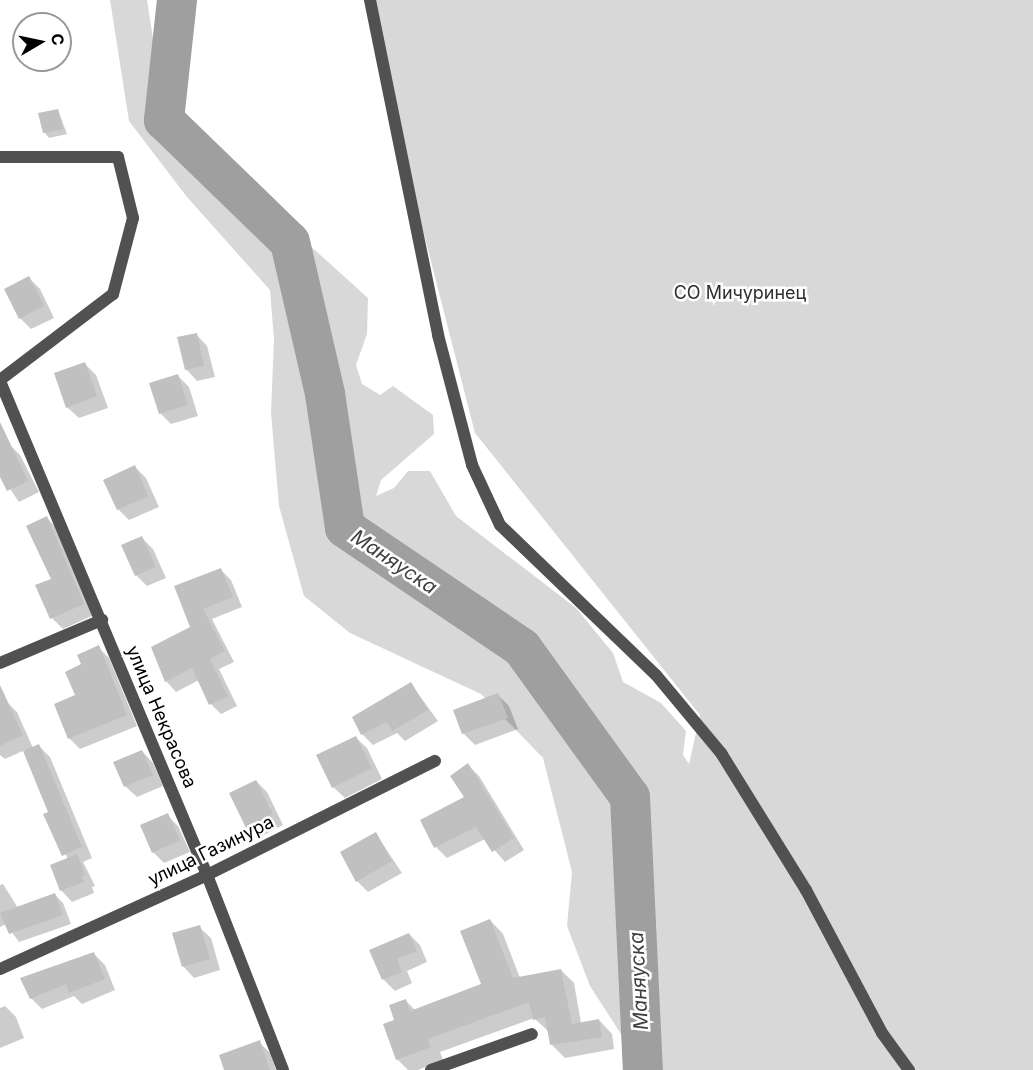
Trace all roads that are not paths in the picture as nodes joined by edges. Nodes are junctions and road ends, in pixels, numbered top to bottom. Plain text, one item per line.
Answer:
1 (370, 0) edge
2 (0, 157) edge
3 (0, 380) edge
4 (102, 620) junction
5 (0, 663) edge
6 (435, 761) dead end
7 (207, 875) junction
8 (0, 969) edge
9 (532, 1034) dead end
10 (283, 1070) edge
11 (431, 1070) edge
12 (909, 1070) edge

1 - 12 street
2 - 3 street
3 - 4 street, улица Некрасова
4 - 5 street
4 - 7 street, улица Некрасова
6 - 7 street, улица Газинура
7 - 8 street, улица Газинура
7 - 10 street, улица Некрасова
9 - 11 street

